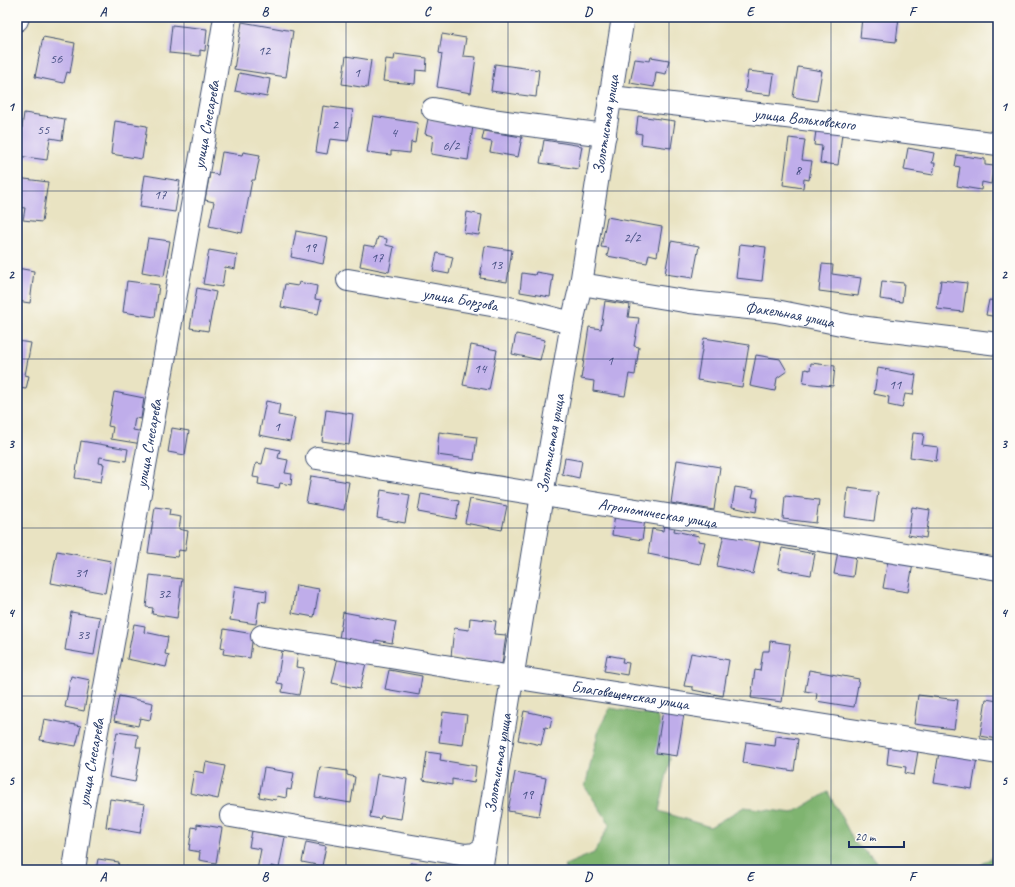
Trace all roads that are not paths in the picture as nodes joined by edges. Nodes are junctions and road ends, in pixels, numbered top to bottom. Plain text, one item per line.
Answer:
1 (18, 17) edge
2 (225, 17) edge
3 (623, 17) edge
4 (17, 20) edge
5 (611, 97) junction
6 (433, 109) dead end
7 (605, 135) junction
8 (998, 144) edge
9 (348, 280) dead end
10 (581, 284) junction
11 (572, 323) junction
12 (998, 344) edge
13 (318, 458) dead end
14 (542, 495) junction
15 (998, 569) edge
16 (262, 636) dead end
17 (512, 677) junction
18 (998, 753) edge
19 (232, 816) dead end
20 (484, 848) junction
21 (74, 870) edge
22 (481, 870) edge

1 - 4 street
2 - 21 street, улица Снесарева
3 - 5 street, Золотистая улица
5 - 7 street, Золотистая улица
5 - 8 street, улица Вольховского
6 - 7 street
7 - 10 street, Золотистая улица
9 - 11 street, улица Борзова
10 - 11 street, Золотистая улица
10 - 12 street, Факельная улица
11 - 14 street, Золотистая улица
13 - 14 street, Агрономическая улица
14 - 15 street, Агрономическая улица
14 - 17 street, Золотистая улица
16 - 17 street, Благовещенская улица
17 - 18 street, Благовещенская улица
17 - 20 street, Золотистая улица
19 - 20 street
20 - 22 street, Золотистая улица

